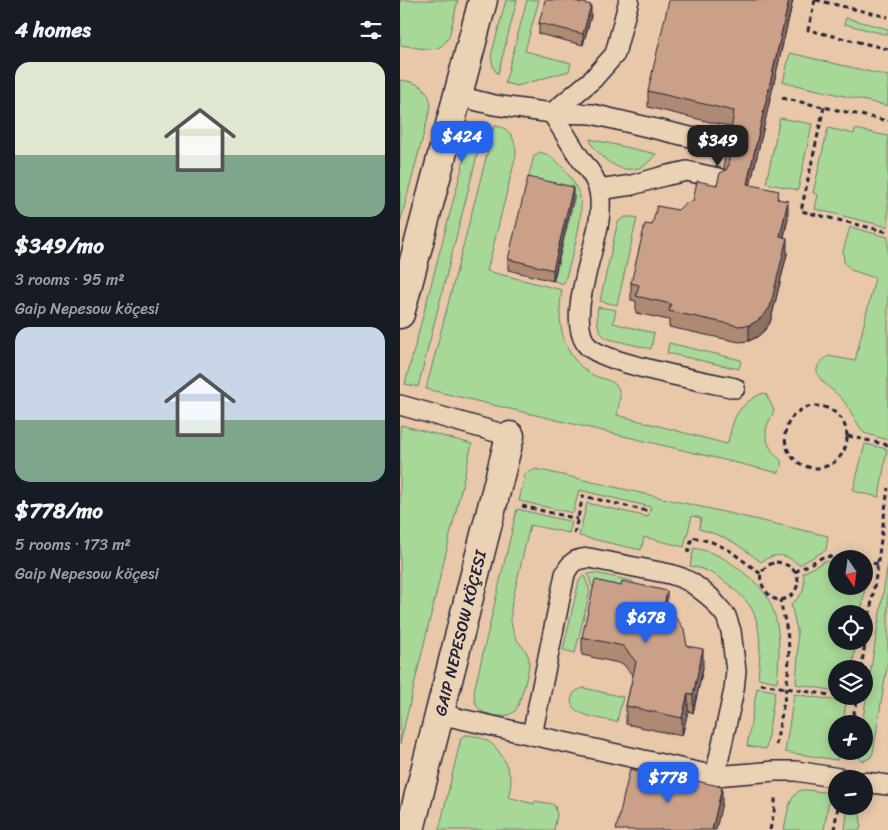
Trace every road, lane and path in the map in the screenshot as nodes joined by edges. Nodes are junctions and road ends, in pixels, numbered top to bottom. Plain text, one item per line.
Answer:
1 (482, 0) edge
2 (629, 0) edge
3 (815, 0) edge
4 (888, 17) edge
5 (888, 49) edge
6 (458, 96) junction
7 (782, 98) dead end
8 (824, 107) junction
9 (552, 113) junction
10 (888, 121) edge
11 (720, 144) dead end
12 (718, 178) edge
13 (599, 190) junction
14 (888, 232) edge
15 (400, 314) edge
16 (735, 388) dead end
17 (400, 406) edge
18 (510, 436) joint
19 (848, 436) junction
20 (888, 445) edge
21 (888, 488) edge
22 (518, 505) dead end
23 (647, 511) dead end
24 (578, 519) junction
25 (687, 556) dead end
26 (828, 556) edge
27 (572, 562) junction
28 (873, 563) edge
29 (878, 564) junction
30 (795, 572) junction
31 (761, 574) junction
32 (780, 600) junction
33 (862, 660) edge
34 (757, 683) dead end
35 (785, 688) junction
36 (828, 694) edge
37 (439, 714) junction
38 (532, 735) junction
39 (775, 751) dead end
40 (715, 776) junction
41 (828, 776) edge
42 (873, 783) edge
43 (888, 785) edge
44 (775, 807) dead end
45 (836, 815) edge
46 (410, 830) edge
47 (770, 830) edge
48 (834, 830) edge

1 - 6 street
2 - 9 lane
3 - 4 path
3 - 5 path
6 - 9 lane
6 - 15 street
7 - 8 path
8 - 10 path
8 - 14 path
9 - 11 lane
9 - 13 lane
12 - 13 lane
13 - 16 lane
17 - 18 lane
18 - 37 street, GAIP NEPESOW KÖÇESI
19 - 19 path
19 - 20 path
21 - 29 path
22 - 24 path
23 - 24 path
24 - 27 path
25 - 31 path
26 - 30 path
27 - 38 lane
27 - 40 lane
28 - 29 path
29 - 33 path
30 - 31 path
30 - 32 path
31 - 32 path
32 - 35 path
34 - 35 path
35 - 36 path
35 - 39 path
37 - 38 lane
37 - 46 street, GAIP NEPESOW KÖÇESI
38 - 40 lane
40 - 41 lane
42 - 43 lane
44 - 47 path
45 - 48 path

